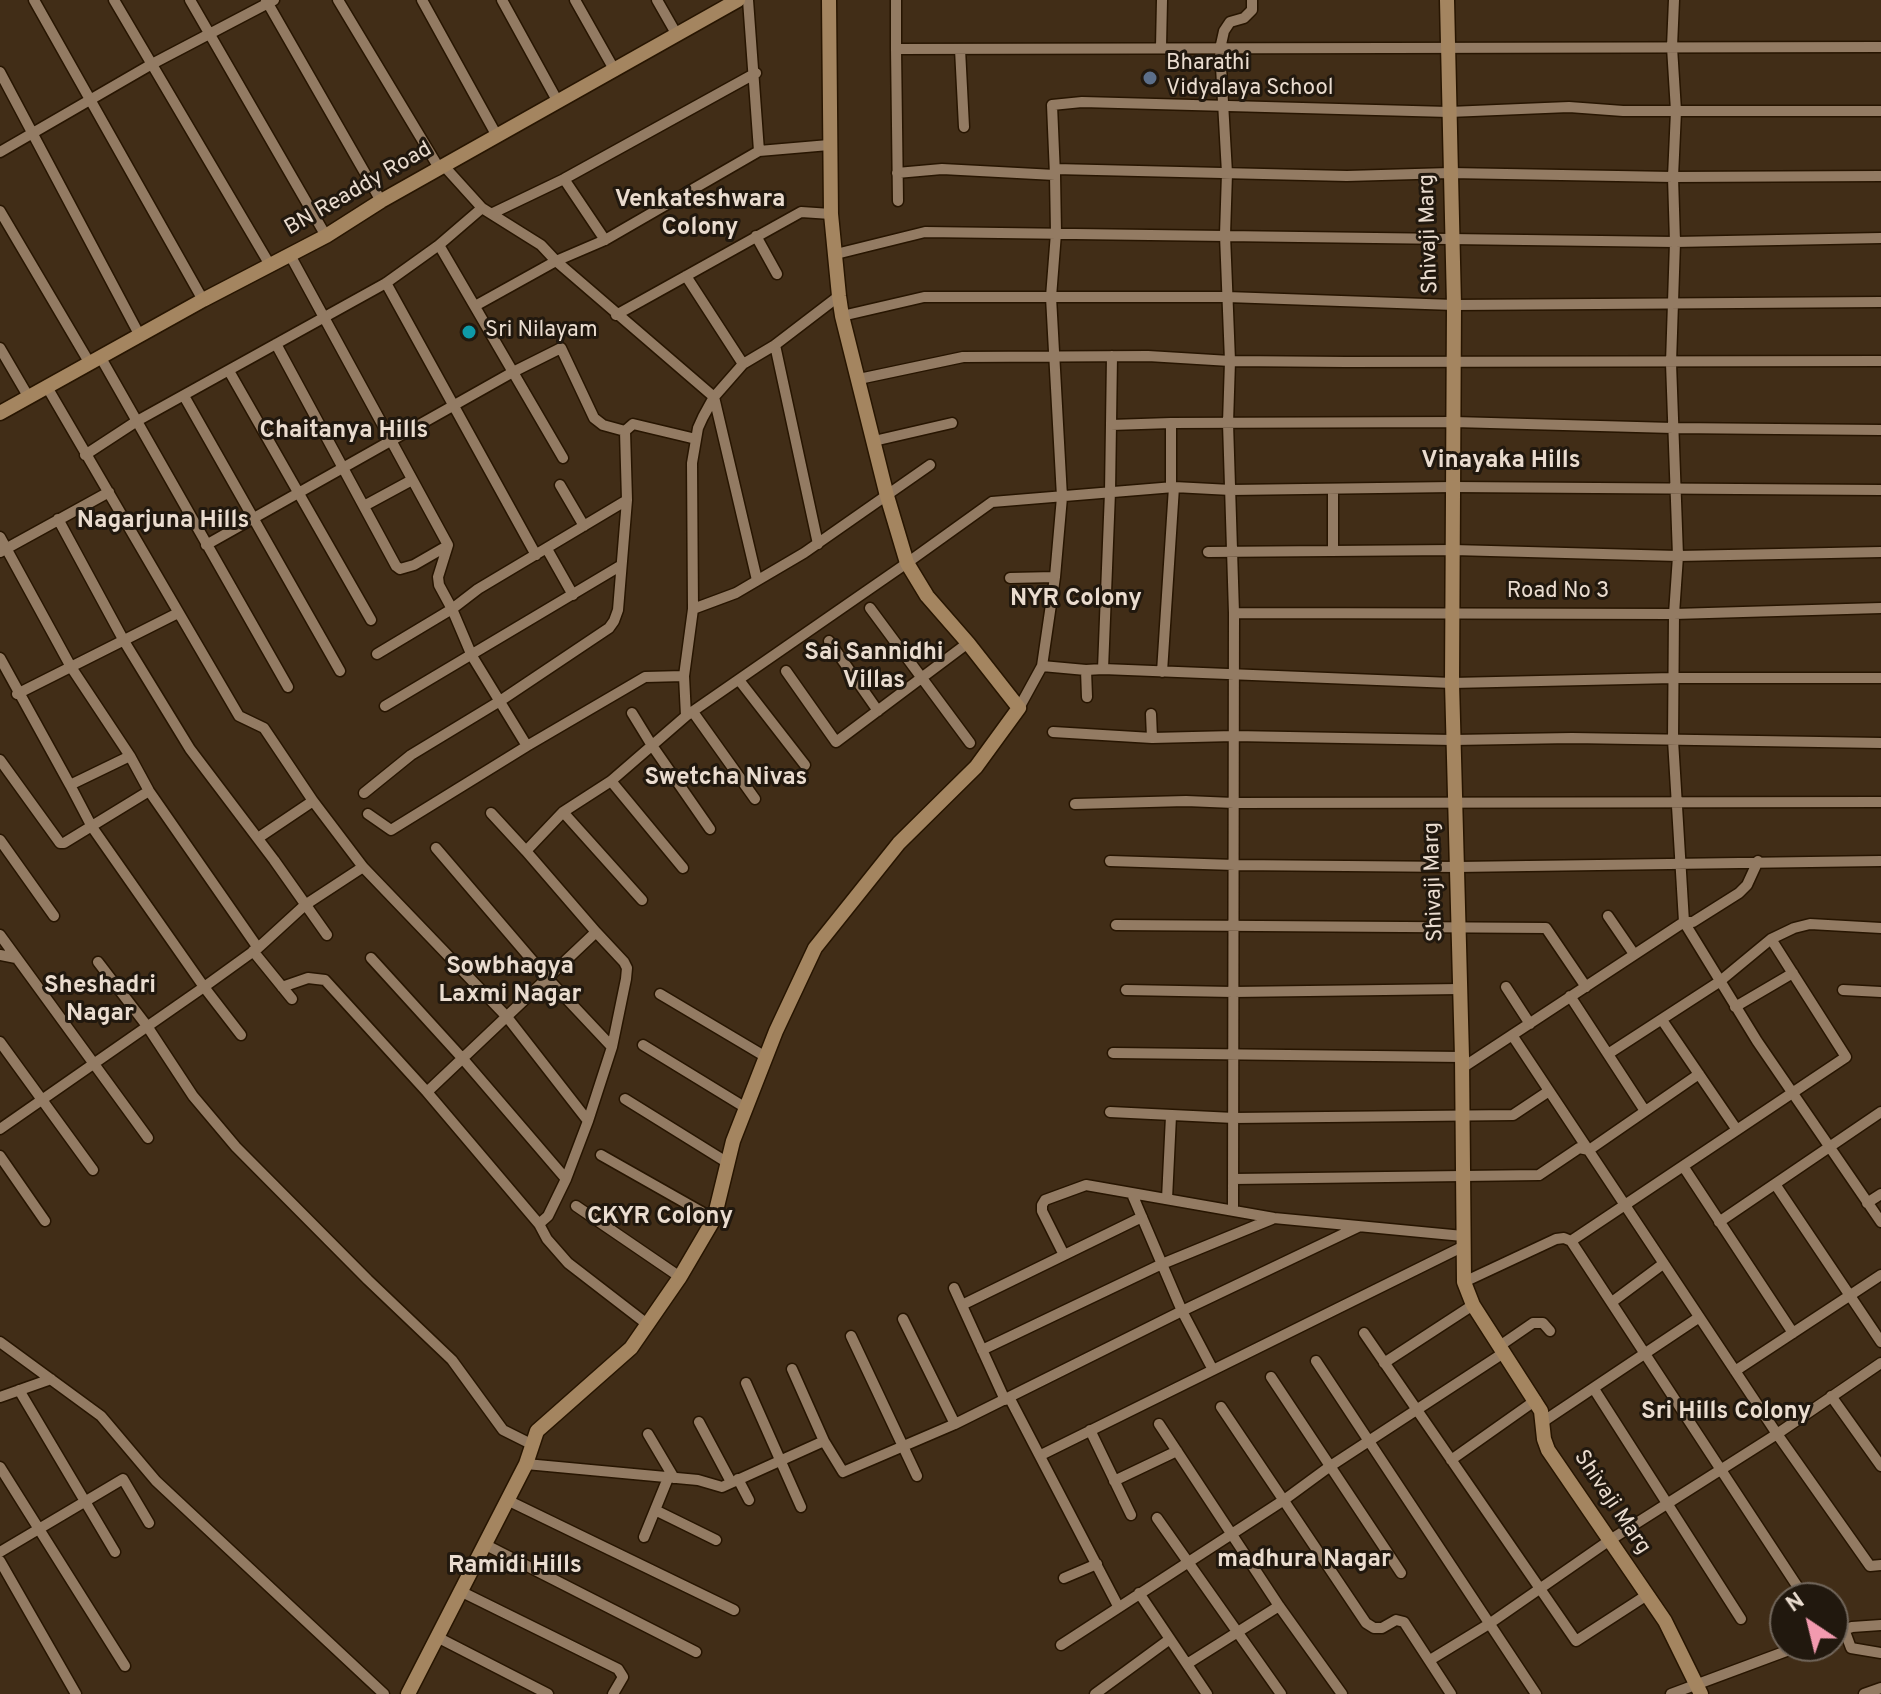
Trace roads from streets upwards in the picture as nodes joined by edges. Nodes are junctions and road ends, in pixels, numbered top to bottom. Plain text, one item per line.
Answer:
1 (34, 0) edge
2 (114, 0) edge
3 (190, 0) edge
4 (338, 0) edge
5 (422, 0) edge
6 (502, 0) edge
7 (575, 0) edge
8 (657, 0) edge
9 (829, 0) edge
10 (896, 0) edge
11 (1162, 0) edge
12 (1252, 0) edge
13 (1447, 0) edge
14 (1674, 0) edge
15 (270, 1) edge
16 (738, 1) edge
17 (210, 33) junction
18 (677, 35) junction
19 (1161, 47) junction
20 (1448, 47) junction
21 (1672, 47) junction
22 (1881, 47) edge
23 (896, 49) junction
24 (960, 49) junction
25 (1220, 49) junction
26 (152, 64) junction
27 (615, 71) junction
28 (0, 72) edge
29 (756, 73) junction
30 (90, 99) junction
31 (558, 102) junction
32 (1225, 106) junction
33 (1676, 111) junction
34 (1881, 111) edge
35 (1449, 112) junction
36 (964, 127) dead end
37 (34, 132) junction
38 (497, 136) junction
39 (829, 145) junction
40 (759, 151) junction
41 (0, 152) edge
42 (442, 167) junction
43 (1055, 172) junction
44 (897, 173) junction
45 (1227, 173) junction
46 (1450, 173) junction
47 (1881, 176) edge
48 (1673, 177) junction
49 (564, 179) junction
50 (381, 201) junction
51 (898, 201) dead end
52 (482, 208) junction
53 (0, 211) edge
54 (493, 213) junction
55 (831, 214) junction
56 (1056, 233) junction
57 (1225, 235) junction
58 (326, 236) junction
59 (756, 236) junction
60 (1452, 237) junction
61 (1881, 238) edge
62 (605, 240) junction
63 (1675, 242) junction
64 (439, 245) junction
65 (836, 254) junction
66 (290, 255) junction
67 (556, 261) junction
68 (270, 265) junction
69 (777, 274) dead end
70 (686, 276) junction
71 (386, 283) junction
72 (839, 296) junction
73 (1051, 297) junction
74 (1227, 297) junction
75 (203, 300) junction
76 (1672, 301) junction
77 (1881, 302) edge
78 (1454, 305) junction
79 (475, 306) junction
80 (616, 315) junction
81 (324, 316) junction
82 (842, 316) junction
83 (140, 336) junction
84 (276, 344) junction
85 (775, 345) junction
86 (0, 348) edge
87 (1112, 356) junction
88 (1056, 358) junction
89 (95, 360) junction
90 (1452, 360) junction
91 (1230, 361) junction
92 (1881, 361) edge
93 (1671, 363) junction
94 (743, 364) junction
95 (229, 371) junction
96 (513, 372) junction
97 (859, 379) junction
98 (47, 387) junction
99 (28, 396) junction
100 (184, 396) junction
101 (714, 397) junction
102 (453, 406) junction
103 (0, 413) edge
104 (137, 421) junction
105 (1454, 422) junction
106 (952, 423) dead end
107 (1171, 423) junction
108 (1228, 423) junction
109 (1111, 425) junction
110 (1673, 428) junction
111 (1881, 430) edge
112 (625, 431) junction
113 (696, 439) junction
114 (390, 440) junction
115 (874, 441) junction
116 (85, 455) junction
117 (563, 458) dead end
118 (930, 465) dead end
119 (344, 466) junction
120 (412, 480) junction
121 (560, 485) dead end
122 (1172, 487) junction
123 (1453, 487) junction
124 (1333, 489) junction
125 (1674, 489) junction
126 (1231, 490) junction
127 (1881, 490) edge
128 (109, 492) junction
129 (298, 492) junction
130 (1110, 492) junction
131 (887, 496) junction
132 (1062, 497) junction
133 (627, 500) junction
134 (364, 506) junction
135 (252, 518) junction
136 (58, 519) junction
137 (584, 526) junction
138 (0, 537) edge
139 (818, 544) junction
140 (206, 545) junction
141 (448, 545) junction
142 (547, 549) junction
143 (3, 550) edge
144 (1453, 550) junction
145 (1233, 551) junction
146 (1333, 551) junction
147 (1208, 552) dead end
148 (1881, 552) edge
149 (536, 555) junction
150 (1678, 556) junction
151 (907, 563) junction
152 (620, 566) junction
153 (1055, 577) junction
154 (1010, 578) dead end
155 (757, 580) junction
156 (573, 595) junction
157 (870, 608) dead end
158 (1881, 608) edge
159 (452, 609) junction
160 (693, 609) junction
161 (1452, 612) junction
162 (178, 613) junction
163 (1234, 613) junction
164 (1674, 614) junction
165 (371, 620) dead end
166 (124, 641) junction
167 (829, 641) dead end
168 (968, 643) junction
169 (377, 654) dead end
170 (472, 656) junction
171 (0, 658) edge
172 (1042, 666) junction
173 (71, 667) junction
174 (1103, 669) junction
175 (1086, 670) junction
176 (340, 671) dead end
177 (786, 671) dead end
178 (1162, 672) junction
179 (1235, 675) junction
180 (684, 676) junction
181 (922, 678) junction
182 (1673, 678) junction
183 (1881, 678) edge
184 (739, 680) junction
185 (1452, 683) junction
186 (288, 687) dead end
187 (17, 694) junction
188 (1087, 697) dead end
189 (500, 701) junction
190 (385, 706) dead end
191 (1019, 708) junction
192 (878, 711) junction
193 (632, 713) dead end
194 (690, 714) junction
195 (1151, 714) dead end
196 (1053, 732) dead end
197 (1234, 736) junction
198 (1152, 738) junction
199 (1453, 740) junction
200 (1673, 740) junction
201 (970, 743) dead end
202 (1881, 743) edge
203 (651, 744) junction
204 (527, 746) junction
205 (130, 756) junction
206 (0, 760) edge
207 (805, 765) dead end
208 (611, 781) junction
209 (70, 785) junction
210 (149, 791) junction
211 (364, 793) dead end
212 (755, 799) dead end
213 (313, 801) junction
214 (1677, 802) junction
215 (1881, 802) edge
216 (1234, 803) junction
217 (1454, 803) junction
218 (1075, 804) dead end
219 (563, 812) junction
220 (491, 813) dead end
221 (368, 814) dead end
222 (92, 827) junction
223 (710, 829) dead end
224 (258, 838) junction
225 (0, 840) edge
226 (436, 848) dead end
227 (526, 851) junction
228 (1110, 861) dead end
229 (1758, 861) junction
230 (1881, 861) edge
231 (1679, 862) junction
232 (1235, 865) junction
233 (363, 867) junction
234 (1457, 867) junction
235 (683, 868) dead end
236 (642, 900) dead end
237 (305, 905) junction
238 (54, 916) dead end
239 (1608, 916) dead end
240 (1684, 922) junction
241 (1116, 925) dead end
242 (1459, 927) junction
243 (1234, 928) junction
244 (1881, 928) edge
245 (596, 932) junction
246 (0, 935) edge
247 (327, 935) dead end
248 (1771, 939) junction
249 (256, 949) junction
250 (1634, 954) junction
251 (0, 955) edge
252 (16, 958) junction
253 (371, 958) dead end
254 (98, 962) dead end
255 (1793, 973) junction
256 (549, 980) junction
257 (1719, 982) junction
258 (204, 987) junction
259 (282, 987) junction
260 (1506, 987) dead end
261 (1586, 987) junction
262 (1460, 989) junction
263 (1126, 990) dead end
264 (1843, 990) dead end
265 (1233, 992) junction
266 (1881, 992) edge
267 (660, 994) dead end
268 (1570, 996) junction
269 (292, 999) dead end
270 (1735, 1007) junction
271 (507, 1017) junction
272 (1662, 1020) junction
273 (1530, 1024) junction
274 (147, 1026) junction
275 (241, 1035) dead end
276 (1512, 1035) junction
277 (0, 1042) edge
278 (643, 1045) dead end
279 (612, 1047) junction
280 (1113, 1053) dead end
281 (1234, 1053) junction
282 (1608, 1054) junction
283 (766, 1057) junction
284 (463, 1059) junction
285 (1462, 1062) junction
286 (93, 1063) junction
287 (1699, 1074) junction
288 (1549, 1091) junction
289 (427, 1092) junction
290 (1793, 1092) junction
291 (41, 1099) junction
292 (625, 1099) dead end
293 (746, 1108) junction
294 (1645, 1111) junction
295 (1110, 1112) dead end
296 (1881, 1112) edge
297 (1171, 1116) junction
298 (1461, 1116) junction
299 (1234, 1118) junction
300 (588, 1121) junction
301 (0, 1129) edge
302 (1737, 1130) junction
303 (148, 1138) dead end
304 (1829, 1146) junction
305 (1589, 1150) junction
306 (601, 1155) dead end
307 (0, 1156) edge
308 (728, 1163) junction
309 (1683, 1166) junction
310 (93, 1170) dead end
311 (1462, 1176) junction
312 (566, 1179) junction
313 (1234, 1179) junction
314 (1775, 1184) junction
315 (1132, 1194) junction
316 (1881, 1194) edge
317 (1167, 1199) junction
318 (1867, 1203) junction
319 (576, 1206) dead end
320 (1624, 1206) junction
321 (1233, 1211) junction
322 (1142, 1217) junction
323 (1274, 1218) junction
324 (714, 1219) junction
325 (45, 1221) dead end
326 (1719, 1222) junction
327 (1881, 1222) edge
328 (539, 1224) junction
329 (1358, 1227) junction
330 (1464, 1241) junction
331 (1571, 1241) junction
332 (1064, 1255) junction
333 (1162, 1264) junction
334 (1663, 1264) junction
335 (1881, 1275) edge
336 (680, 1277) junction
337 (1464, 1282) junction
338 (954, 1288) dead end
339 (1850, 1295) junction
340 (1612, 1302) junction
341 (962, 1305) junction
342 (1473, 1305) junction
343 (1182, 1311) junction
344 (1698, 1318) junction
345 (903, 1319) dead end
346 (647, 1324) junction
347 (1550, 1331) dead end
348 (1364, 1333) dead end
349 (1793, 1333) junction
350 (851, 1336) dead end
351 (0, 1342) edge
352 (1881, 1342) edge
353 (1503, 1348) junction
354 (982, 1350) junction
355 (1647, 1353) junction
356 (1316, 1361) dead end
357 (1384, 1363) junction
358 (1881, 1363) edge
359 (792, 1369) dead end
360 (1213, 1370) junction
361 (1735, 1371) junction
362 (1271, 1377) dead end
363 (51, 1379) junction
364 (746, 1383) dead end
365 (1594, 1389) junction
366 (19, 1390) junction
367 (1831, 1396) junction
368 (0, 1397) edge
369 (1007, 1398) junction
370 (1536, 1400) junction
371 (1221, 1407) dead end
372 (1416, 1410) junction
373 (1544, 1421) junction
374 (699, 1422) dead end
375 (955, 1424) junction
376 (1159, 1424) dead end
377 (1090, 1430) junction
378 (648, 1434) dead end
379 (1777, 1434) junction
380 (824, 1441) junction
381 (1369, 1442) junction
382 (531, 1444) junction
383 (904, 1446) junction
384 (1177, 1451) junction
385 (1041, 1455) junction
386 (780, 1458) junction
387 (1451, 1460) junction
388 (526, 1464) junction
389 (1881, 1466) edge
390 (0, 1467) edge
391 (1329, 1467) junction
392 (1720, 1469) junction
393 (917, 1476) dead end
394 (671, 1478) junction
395 (734, 1480) junction
396 (1114, 1481) junction
397 (507, 1500) junction
398 (749, 1500) dead end
399 (1284, 1500) junction
400 (85, 1501) junction
401 (1667, 1504) junction
402 (801, 1507) dead end
403 (655, 1510) junction
404 (1131, 1515) dead end
405 (1157, 1518) dead end
406 (149, 1523) dead end
407 (39, 1529) junction
408 (1231, 1533) junction
409 (644, 1537) dead end
410 (716, 1540) dead end
411 (1610, 1540) junction
412 (484, 1544) junction
413 (0, 1552) edge
414 (115, 1552) dead end
415 (0, 1561) edge
416 (1187, 1562) junction
417 (1097, 1564) junction
418 (1881, 1565) edge
419 (1401, 1573) dead end
420 (1064, 1578) dead end
421 (1794, 1582) edge
422 (1540, 1589) junction
423 (460, 1591) junction
424 (1139, 1593) junction
425 (1647, 1595) junction
426 (1118, 1606) junction
427 (1279, 1606) junction
428 (734, 1610) dead end
429 (1741, 1619) dead end
430 (1489, 1624) junction
431 (1881, 1625) edge
432 (1849, 1630) edge
433 (1236, 1633) junction
434 (437, 1637) junction
435 (1170, 1639) junction
436 (1061, 1645) dead end
437 (1849, 1646) edge
438 (696, 1652) dead end
439 (1881, 1653) edge
440 (1430, 1660) junction
441 (1769, 1660) edge
442 (1187, 1664) junction
443 (125, 1666) dead end
444 (1881, 1688) edge
445 (1699, 1690) edge
446 (1202, 1692) edge
447 (76, 1694) edge
448 (384, 1694) edge
449 (408, 1694) edge
450 (548, 1694) edge
451 (613, 1694) edge
452 (1095, 1694) edge
453 (1281, 1694) edge
454 (1342, 1694) edge
455 (1451, 1694) edge
456 (1536, 1694) edge
457 (1671, 1694) edge
458 (1864, 1694) edge

1 - 30 street
2 - 26 street
3 - 17 street
4 - 42 street
5 - 38 street
6 - 31 street
7 - 27 street
8 - 18 street
9 - 39 street
10 - 23 street
11 - 19 street
12 - 25 street
13 - 20 street, Shivaji Marg
14 - 21 street
15 - 17 street
15 - 50 street
16 - 18 street, BN Readdy Road
16 - 29 street
17 - 26 street
17 - 58 street
18 - 27 street, BN Readdy Road
19 - 24 street
19 - 25 street
20 - 21 street
20 - 25 street
20 - 35 street, Shivaji Marg
21 - 22 street
21 - 33 street
23 - 24 street
23 - 44 street
24 - 36 street
25 - 32 street
26 - 30 street
26 - 68 street
27 - 31 street, BN Readdy Road
28 - 37 street
29 - 40 street
29 - 49 street
30 - 37 street
30 - 75 street
31 - 38 street, BN Readdy Road
32 - 35 street
32 - 43 street
32 - 45 street
33 - 34 street
33 - 35 street
33 - 48 street
35 - 46 street, Shivaji Marg
37 - 41 street
37 - 83 street
38 - 42 street, BN Readdy Road
39 - 40 street
39 - 55 street
40 - 62 street
42 - 50 street, BN Readdy Road
42 - 52 street
43 - 44 street
43 - 45 street
43 - 56 street
44 - 51 street
45 - 46 street
45 - 57 street
46 - 48 street
46 - 60 street, Shivaji Marg
47 - 48 street
48 - 63 street
49 - 54 street
49 - 62 street
50 - 58 street, BN Readdy Road
52 - 54 street
52 - 64 street
53 - 89 street
54 - 67 street
55 - 59 street
55 - 65 street
56 - 57 street
56 - 65 street
56 - 73 street
57 - 60 street
57 - 74 street
58 - 66 street, BN Readdy Road
59 - 69 street
59 - 70 street
60 - 63 street
60 - 78 street, Shivaji Marg
61 - 63 street
62 - 67 street
63 - 76 street
64 - 71 street
64 - 79 street
65 - 72 street
66 - 68 street, BN Readdy Road
66 - 81 street
67 - 79 street
67 - 80 street
68 - 75 street, BN Readdy Road
70 - 80 street
70 - 94 street
71 - 81 street
71 - 102 street
72 - 82 street
72 - 85 street
73 - 74 street
73 - 82 street
73 - 88 street
74 - 78 street
74 - 91 street
75 - 83 street, BN Readdy Road
76 - 77 street
76 - 78 street
76 - 93 street
78 - 90 street, Shivaji Marg
79 - 96 street
80 - 101 street
81 - 84 street
81 - 114 street
82 - 97 street
83 - 89 street, BN Readdy Road
84 - 95 street
84 - 119 street
85 - 94 street
85 - 139 street
86 - 99 street
87 - 88 street
87 - 91 street
87 - 109 street
88 - 97 street
88 - 132 street
89 - 98 street, BN Readdy Road
89 - 104 street
90 - 91 street
90 - 93 street
90 - 105 street, Shivaji Marg
91 - 108 street
92 - 93 street
93 - 110 street
94 - 101 street
95 - 100 street
95 - 129 street
96 - 102 street
96 - 112 street
96 - 117 street
97 - 115 street
98 - 99 street, BN Readdy Road
98 - 116 street
99 - 103 street, BN Readdy Road
100 - 104 street
100 - 135 street
101 - 113 street
101 - 155 street
102 - 114 street
102 - 149 street
104 - 116 street
104 - 140 street
105 - 108 street
105 - 110 street
105 - 123 street, Shivaji Marg
106 - 115 street
107 - 108 street
107 - 109 street
107 - 122 street
108 - 126 street
109 - 130 street
110 - 111 street
110 - 125 street
112 - 113 street
112 - 133 street
113 - 160 street
114 - 119 street
114 - 120 street
115 - 131 street
116 - 128 street
118 - 131 street
119 - 129 street
119 - 134 street
120 - 134 street
120 - 141 street
121 - 137 street
122 - 126 street
122 - 130 street
122 - 178 street
123 - 124 street
123 - 125 street
123 - 144 street, Shivaji Marg
124 - 126 street
124 - 146 street
125 - 127 street
125 - 150 street
126 - 145 street
128 - 136 street
128 - 162 street
129 - 135 street
129 - 165 street
130 - 132 street
130 - 174 street
131 - 139 street
131 - 151 street
132 - 151 street
132 - 153 street
133 - 137 street
133 - 152 street
134 - 141 street
135 - 140 street
135 - 176 street
136 - 143 street
136 - 166 street
137 - 142 street
138 - 143 street
139 - 155 street
140 - 186 street
141 - 159 street
142 - 149 street
142 - 156 street
143 - 173 street
144 - 146 street
144 - 150 street
144 - 161 street, Shivaji Marg
145 - 146 street
145 - 147 street
145 - 163 street
148 - 150 street
149 - 159 street
150 - 164 street
151 - 168 street
151 - 184 street
152 - 156 street
152 - 189 street
153 - 154 street
153 - 172 street
155 - 160 street
156 - 170 street
157 - 181 street
158 - 164 street, Road No 3
159 - 169 street
159 - 170 street
160 - 180 street
161 - 163 street, Road No 3
161 - 164 street, Road No 3
161 - 185 street, Shivaji Marg
162 - 166 street
162 - 213 street
163 - 179 street
164 - 182 street
166 - 173 street
166 - 224 street
167 - 192 street
168 - 181 street
168 - 191 street
170 - 189 street
170 - 190 street
171 - 187 street
172 - 175 street
172 - 191 street
173 - 187 street
173 - 205 street
174 - 175 street
174 - 178 street
175 - 188 street
177 - 192 street
178 - 179 street
179 - 185 street
179 - 197 street
180 - 194 street
180 - 204 street
181 - 192 street
181 - 201 street
182 - 183 street
182 - 185 street
182 - 200 street
184 - 194 street
184 - 207 street
185 - 199 street, Shivaji Marg
187 - 209 street
189 - 204 street
189 - 211 street
191 - 283 street
193 - 203 street
194 - 203 street
194 - 212 street
195 - 198 street
196 - 198 street
197 - 198 street
197 - 199 street
197 - 216 street
199 - 200 street
199 - 217 street, Shivaji Marg
200 - 202 street
200 - 214 street
203 - 208 street
203 - 223 street
204 - 221 street
205 - 209 street
205 - 210 street
206 - 222 street
208 - 219 street
208 - 235 street
209 - 222 street
210 - 222 street
210 - 249 street
213 - 224 street
213 - 233 street
214 - 215 street
214 - 217 street
214 - 231 street
216 - 217 street
216 - 218 street
216 - 232 street
217 - 234 street, Shivaji Marg
219 - 227 street
219 - 236 street
220 - 227 street
222 - 258 street
224 - 237 street
225 - 238 street
226 - 256 street
227 - 245 street
228 - 232 street
229 - 230 street
229 - 231 street
229 - 240 street
231 - 234 street
231 - 240 street
232 - 234 street
232 - 243 street
233 - 237 street
233 - 271 street
234 - 242 street, Shivaji Marg
237 - 247 street
237 - 249 street
239 - 250 street
240 - 250 street
240 - 257 street
241 - 243 street
242 - 243 street
242 - 261 street
242 - 262 street, Shivaji Marg
243 - 265 street
244 - 248 street
245 - 256 street
245 - 279 street
246 - 252 street
248 - 255 street
248 - 257 street
249 - 258 street
249 - 259 street
250 - 261 street
251 - 252 street
252 - 286 street
253 - 284 street
254 - 274 street
255 - 270 street
255 - 290 street
256 - 271 street
256 - 279 street
257 - 270 street
257 - 272 street
258 - 274 street
258 - 275 street
259 - 269 street
259 - 289 street
260 - 273 street
261 - 268 street
262 - 265 street
262 - 285 street, Shivaji Marg
263 - 265 street
264 - 266 street
265 - 281 street
267 - 283 street
268 - 273 street
268 - 282 street
270 - 290 street
271 - 284 street
271 - 300 street
272 - 282 street
272 - 287 street
273 - 276 street
274 - 286 street
274 - 382 street
276 - 285 street
276 - 288 street
277 - 291 street
278 - 293 street
279 - 300 street
280 - 281 street
281 - 285 street
281 - 299 street
282 - 294 street
283 - 293 street
284 - 289 street
284 - 312 street
285 - 298 street, Shivaji Marg
286 - 291 street
286 - 303 street
287 - 294 street
287 - 302 street
288 - 298 street
288 - 305 street
289 - 328 street
290 - 302 street
290 - 304 street
291 - 301 street
291 - 310 street
292 - 308 street
293 - 308 street
294 - 305 street
295 - 297 street
296 - 304 street
297 - 299 street
297 - 317 street
298 - 299 street
298 - 311 street, Shivaji Marg
299 - 313 street
300 - 312 street
302 - 309 street
304 - 314 street
304 - 318 street
305 - 311 street
305 - 320 street
306 - 324 street
307 - 325 street
308 - 324 street
309 - 320 street
309 - 326 street
311 - 313 street
311 - 330 street, Shivaji Marg
312 - 328 street
313 - 321 street
314 - 326 street
314 - 339 street
315 - 317 street
315 - 322 street
315 - 332 street
316 - 318 street
317 - 321 street
318 - 327 street
319 - 336 street
320 - 331 street
320 - 334 street
321 - 323 street
322 - 332 street
322 - 333 street
323 - 329 street
323 - 333 street
324 - 336 street
326 - 349 street
328 - 346 street
329 - 330 street
329 - 343 street
330 - 337 street, Shivaji Marg
330 - 360 street
331 - 337 street
331 - 340 street
332 - 341 street
333 - 343 street
333 - 354 street
334 - 340 street
334 - 344 street
335 - 339 street
336 - 346 street
337 - 342 street, Shivaji Marg
338 - 341 street
339 - 349 street
339 - 352 street
340 - 355 street
341 - 354 street
342 - 353 street, Shivaji Marg
342 - 357 street
343 - 360 street
343 - 369 street
344 - 355 street
344 - 361 street
345 - 375 street
346 - 382 street
347 - 353 street
348 - 357 street
349 - 361 street
350 - 383 street
351 - 363 street
353 - 370 street, Shivaji Marg
353 - 372 street
354 - 369 street
355 - 365 street
355 - 392 street
356 - 381 street
357 - 372 street
358 - 367 street
359 - 380 street
360 - 377 street
361 - 379 street
362 - 391 street
363 - 366 street
363 - 448 street
364 - 386 street
365 - 373 street
365 - 401 street
366 - 368 street
366 - 400 street
367 - 379 street
367 - 389 street
369 - 375 street
369 - 385 street
370 - 373 street, Shivaji Marg
370 - 387 street
371 - 399 street
372 - 381 street
372 - 387 street
373 - 411 street, Shivaji Marg
374 - 395 street
375 - 383 street
376 - 384 street
377 - 385 street
377 - 396 street
378 - 394 street
379 - 392 street
379 - 418 street
380 - 383 street
380 - 386 street
381 - 391 street
381 - 430 street
382 - 388 street
383 - 393 street
384 - 396 street
384 - 408 street
385 - 417 street
386 - 395 street
386 - 402 street
387 - 422 street
388 - 394 street
388 - 397 street
390 - 407 street
391 - 399 street
391 - 419 street
392 - 401 street
392 - 421 street
394 - 395 street
394 - 403 street
395 - 398 street
396 - 404 street
397 - 412 street
397 - 428 street
399 - 408 street
399 - 440 street
400 - 406 street
400 - 407 street
400 - 414 street
401 - 411 street
401 - 429 street
403 - 409 street
403 - 410 street
405 - 416 street
407 - 413 street
407 - 443 street
408 - 416 street
408 - 427 street
411 - 422 street
411 - 425 street, Shivaji Marg
412 - 423 street
412 - 438 street
415 - 447 street
416 - 424 street
416 - 433 street
417 - 420 street
417 - 426 street
422 - 425 street
422 - 430 street
423 - 434 street
423 - 451 street
424 - 426 street
424 - 435 street
425 - 445 street, Shivaji Marg
426 - 436 street
427 - 433 street
427 - 454 street
430 - 440 street
430 - 456 street
431 - 432 street
433 - 442 street
433 - 453 street
434 - 449 street
434 - 450 street
435 - 442 street
435 - 452 street
437 - 439 street
440 - 455 street
441 - 445 street
442 - 446 street
444 - 458 street
445 - 457 street

